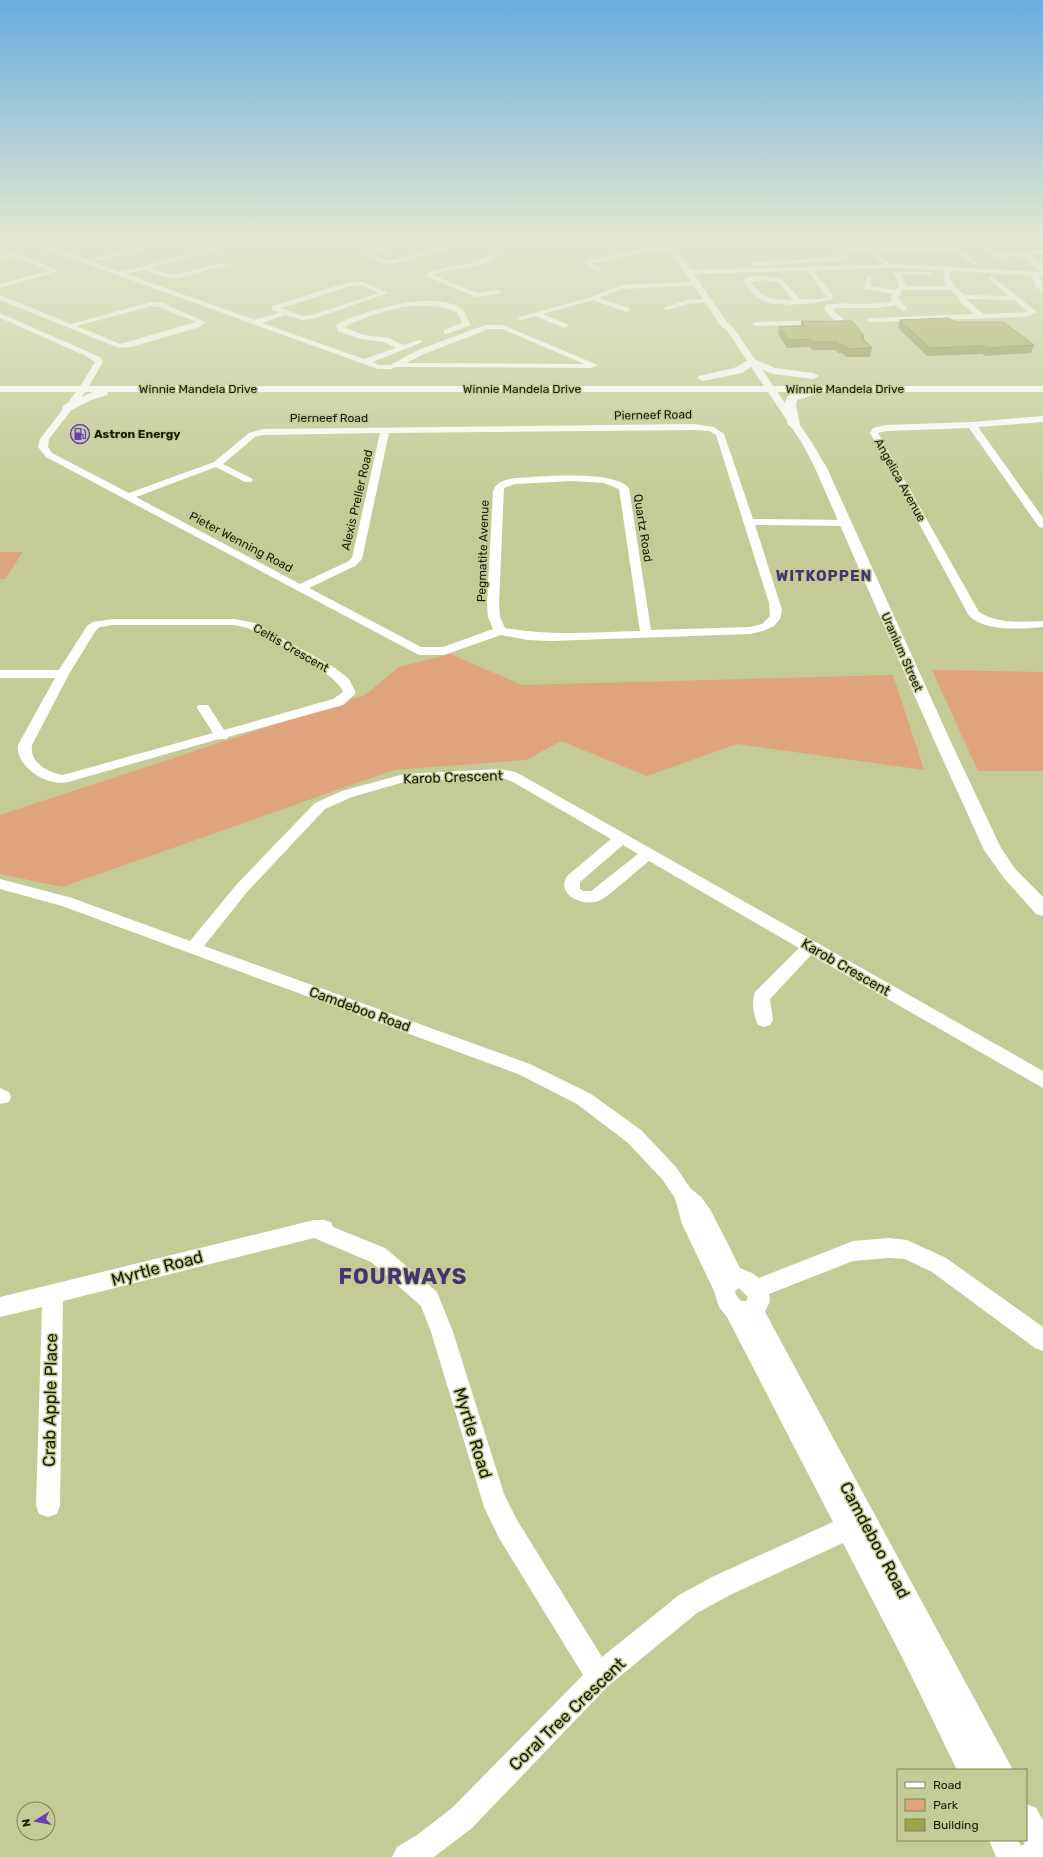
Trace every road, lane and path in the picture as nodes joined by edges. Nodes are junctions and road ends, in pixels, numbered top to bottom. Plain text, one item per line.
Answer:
1 (26, 327) edge
2 (72, 327) edge
3 (190, 327) edge
4 (264, 327) edge
5 (340, 327) edge
6 (460, 327) edge
7 (492, 327) edge
8 (502, 327) edge
9 (726, 327) edge
10 (732, 327) edge
11 (731, 330) junction
12 (440, 335) dead end
13 (426, 340) dead end
14 (404, 348) junction
15 (364, 362) junction
16 (752, 362) junction
17 (396, 365) junction
18 (0, 378) edge
19 (91, 378) junction
20 (703, 378) junction
21 (762, 378) junction
22 (0, 389) edge
23 (83, 389) junction
24 (132, 389) junction
25 (770, 389) junction
26 (1043, 389) edge
27 (709, 390) junction
28 (855, 390) junction
29 (68, 408) junction
30 (1043, 419) edge
31 (792, 422) junction
32 (972, 425) junction
33 (385, 431) junction
34 (217, 464) junction
35 (248, 480) dead end
36 (515, 481) joint
37 (128, 497) junction
38 (750, 522) junction
39 (845, 523) junction
40 (1043, 525) edge
41 (300, 588) junction
42 (1043, 624) edge
43 (500, 631) junction
44 (646, 634) junction
45 (0, 674) edge
46 (63, 674) junction
47 (203, 708) dead end
48 (222, 736) junction
49 (622, 838) junction
50 (648, 853) junction
51 (0, 884) edge
52 (1043, 909) edge
53 (810, 946) junction
54 (194, 948) junction
55 (764, 1020) dead end
56 (1043, 1080) edge
57 (730, 1284) junction
58 (53, 1295) junction
59 (748, 1303) junction
60 (0, 1307) edge
61 (1043, 1340) edge
62 (48, 1505) dead end
63 (856, 1524) junction
64 (599, 1677) junction
65 (972, 1769) edge
66 (999, 1769) edge
67 (1027, 1820) edge
68 (1003, 1841) edge
69 (1043, 1849) edge
70 (407, 1857) edge
71 (1010, 1857) edge
72 (1031, 1857) edge

1 - 19 street, Pieter Wenning Road
2 - 3 street
4 - 15 street
5 - 14 street
6 - 12 street
7 - 17 street
8 - 17 street
9 - 11 street
10 - 11 street
11 - 16 street, Uranium Street
13 - 14 street
14 - 15 street
15 - 17 street
16 - 20 main road
16 - 21 street, Uranium Street
16 - 21 main road, Winnie Mandela Drive
18 - 19 main road, Winnie Mandela Drive
19 - 20 main road, Winnie Mandela Drive
19 - 23 street, Pieter Wenning Road
20 - 21 main road, Winnie Mandela Drive
21 - 25 street, Uranium Street
22 - 23 main road, Winnie Mandela Drive
23 - 24 main road, Winnie Mandela Drive
23 - 29 street, Pieter Wenning Road
24 - 27 main road, Winnie Mandela Drive
24 - 29 main road
25 - 27 main road, Winnie Mandela Drive
25 - 28 main road, Winnie Mandela Drive
25 - 31 street, Uranium Street
26 - 28 main road, Winnie Mandela Drive
27 - 31 main road
28 - 31 main road
29 - 37 street, Pieter Wenning Road
30 - 32 street, Angelica Avenue
31 - 39 street, Uranium Street
32 - 40 street
32 - 42 street, Angelica Avenue
33 - 34 street, Pierneef Road
33 - 38 street, Pierneef Road
33 - 41 street, Alexis Preller Road
34 - 35 street
34 - 37 street, Pierneef Road
36 - 43 street, Pegmatite Avenue
36 - 44 street, Quartz Road
37 - 41 street, Pieter Wenning Road
38 - 39 street
38 - 44 street, Pierneef Road
39 - 52 street, Uranium Street
41 - 43 street, Pieter Wenning Road
43 - 44 street, Pierneef Road
45 - 46 street
46 - 48 street, Celtis Crescent
46 - 48 street, Celtis Crescent
47 - 48 street
49 - 50 street, Karob Crescent
49 - 50 street
49 - 54 street, Karob Crescent
50 - 53 street, Karob Crescent
51 - 54 street, Camdeboo Road
53 - 55 street
53 - 56 street, Karob Crescent
54 - 57 street, Camdeboo Road
57 - 59 street, Camdeboo Road
57 - 59 street
58 - 60 street, Myrtle Road
58 - 62 street, Crab Apple Place
58 - 64 street, Myrtle Road
59 - 61 street
59 - 63 street, Camdeboo Road
63 - 64 street, Coral Tree Crescent
63 - 65 street, Camdeboo Road
63 - 66 street, Camdeboo Road
64 - 70 street, Coral Tree Crescent
67 - 69 street
68 - 71 street
69 - 72 street

